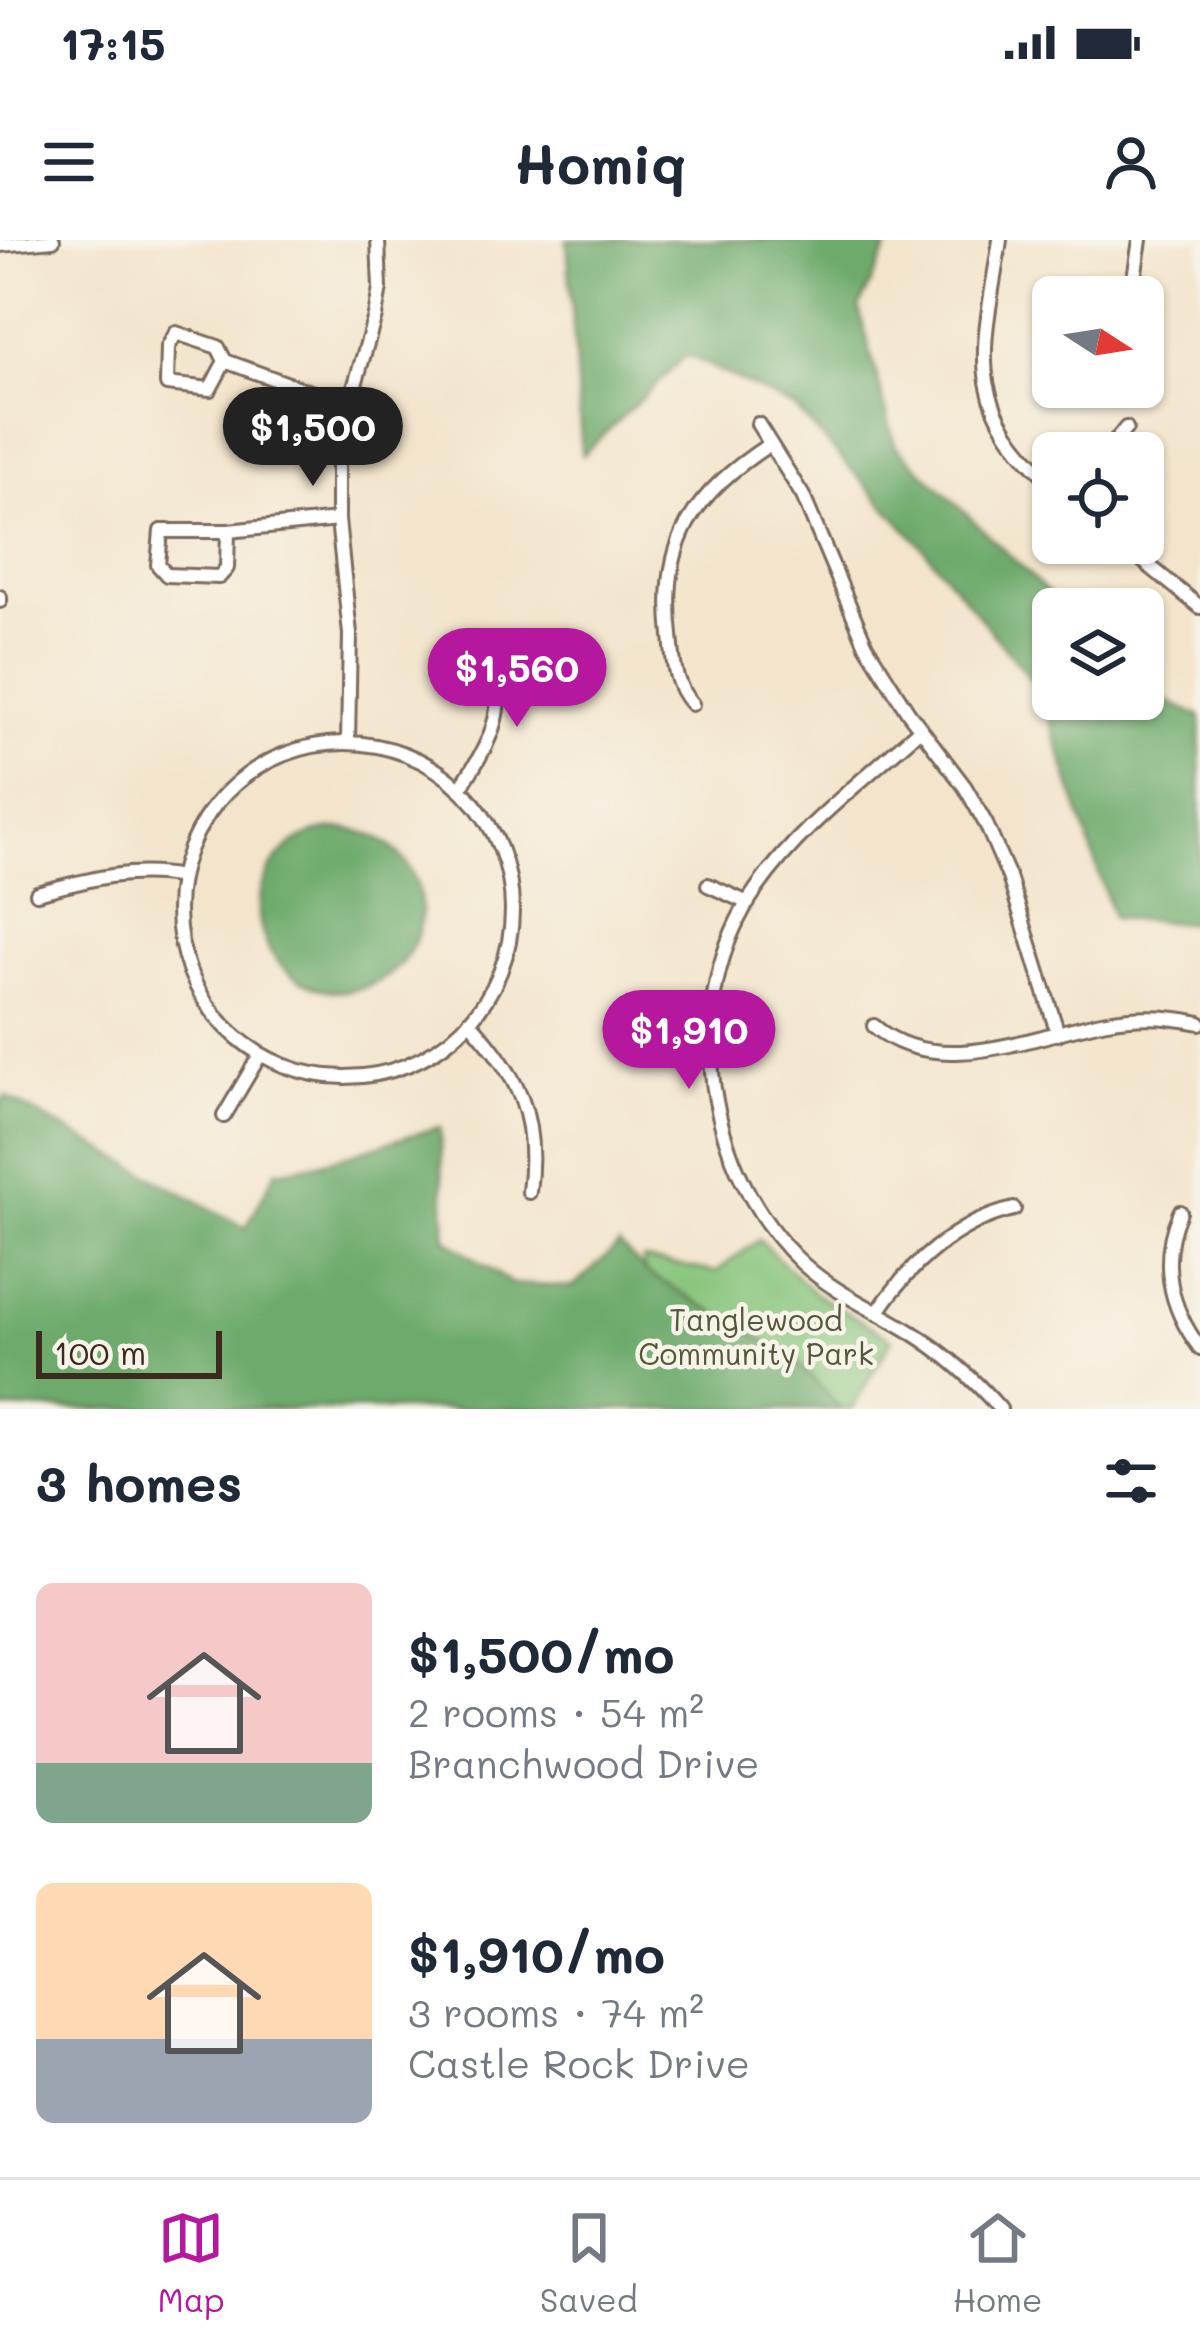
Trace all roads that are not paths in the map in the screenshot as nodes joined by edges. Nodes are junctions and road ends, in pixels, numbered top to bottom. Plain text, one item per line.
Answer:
1 (53, 240) edge
2 (378, 240) edge
3 (1000, 240) edge
4 (1140, 240) edge
5 (0, 245) edge
6 (1134, 276) edge
7 (225, 361) junction
8 (346, 405) junction
9 (758, 424) dead end
10 (1126, 428) dead end
11 (1123, 432) edge
12 (770, 444) junction
13 (1032, 461) edge
14 (338, 520) junction
15 (228, 531) junction
16 (1147, 564) edge
17 (1200, 607) edge
18 (491, 661) dead end
19 (692, 704) dead end
20 (920, 729) junction
21 (347, 742) junction
22 (460, 788) junction
23 (181, 877) junction
24 (708, 885) dead end
25 (37, 893) dead end
26 (748, 903) junction
27 (469, 1022) junction
28 (1200, 1023) edge
29 (874, 1026) dead end
30 (1058, 1034) junction
31 (260, 1054) junction
32 (224, 1116) dead end
33 (529, 1192) dead end
34 (1014, 1210) dead end
35 (1180, 1212) dead end
36 (877, 1313) junction
37 (1200, 1348) edge
38 (1000, 1409) edge

1 - 5 street
2 - 8 street
3 - 13 street
4 - 6 street
7 - 7 street
7 - 8 street
8 - 14 street
9 - 12 street
10 - 11 street
12 - 19 street
12 - 20 street
14 - 15 street
14 - 21 street
15 - 15 street
16 - 17 street
18 - 22 street
20 - 26 street
20 - 30 street
21 - 22 street
21 - 23 street
22 - 27 street
23 - 25 street
23 - 31 street
24 - 26 street
26 - 36 street
27 - 31 street
27 - 33 street
28 - 30 street
29 - 30 street
31 - 32 street
34 - 36 street
35 - 37 street
36 - 38 street

